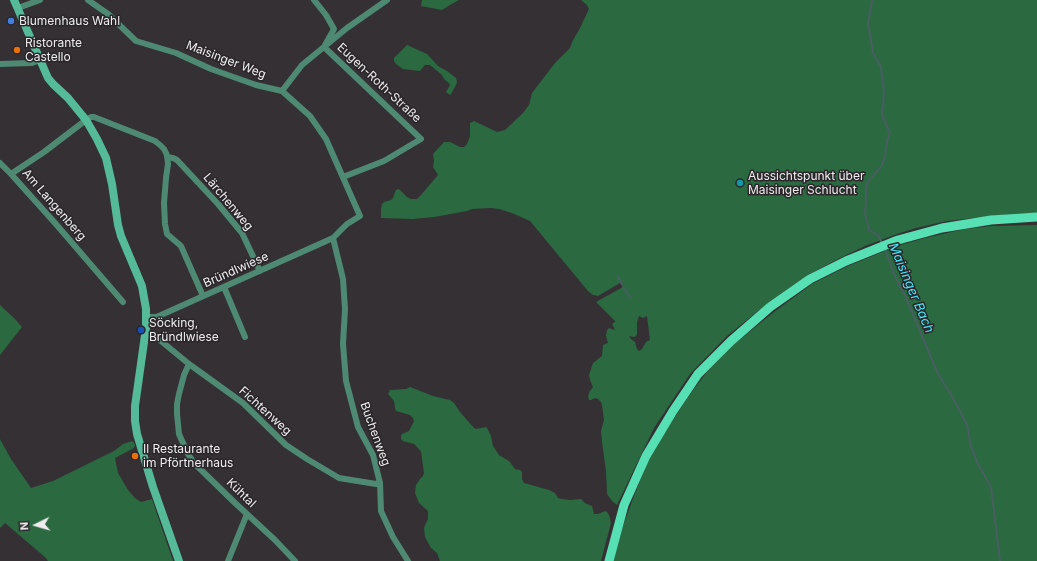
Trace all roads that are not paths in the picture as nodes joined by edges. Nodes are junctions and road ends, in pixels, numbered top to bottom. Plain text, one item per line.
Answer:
1 (14, 0) edge
2 (40, 0) edge
3 (88, 0) edge
4 (314, 0) edge
5 (387, 0) edge
6 (18, 8) junction
7 (324, 47) junction
8 (40, 60) junction
9 (0, 64) edge
10 (282, 91) junction
11 (86, 120) junction
12 (167, 157) junction
13 (0, 163) edge
14 (11, 174) junction
15 (343, 177) junction
16 (1037, 218) edge
17 (333, 238) junction
18 (260, 271) junction
19 (224, 287) junction
20 (203, 296) junction
21 (123, 302) dead end
22 (146, 318) junction
23 (145, 335) junction
24 (245, 337) dead end
25 (189, 364) junction
26 (380, 483) junction
27 (247, 514) junction
28 (179, 561) edge
29 (228, 561) edge
30 (295, 561) edge
31 (408, 561) edge
32 (609, 561) edge

1 - 6 street
2 - 6 street
3 - 10 street, Maisinger Weg
4 - 7 street, Eugen-Roth-Straße
5 - 7 street
6 - 8 street
7 - 10 street
7 - 15 street, Eugen-Roth-Straße
8 - 9 street
8 - 11 street
10 - 15 street, Maisinger Weg
11 - 12 street
11 - 14 street, Am Langenberg
11 - 22 street
12 - 18 street, Lärchenweg
12 - 20 street
13 - 14 street
14 - 21 street, Am Langenberg
15 - 17 street, Maisinger Weg
16 - 32 main road
17 - 18 street, Bründlwiese
17 - 26 street, Buchenweg
18 - 19 street, Bründlwiese
19 - 20 street, Bründlwiese
19 - 24 street
20 - 22 street, Bründlwiese
22 - 23 street
23 - 25 street, Fichtenweg
23 - 28 street
25 - 26 street, Fichtenweg
25 - 27 street, Kühtal
26 - 31 street, Buchenweg
27 - 29 street
27 - 30 street, Kühtal

